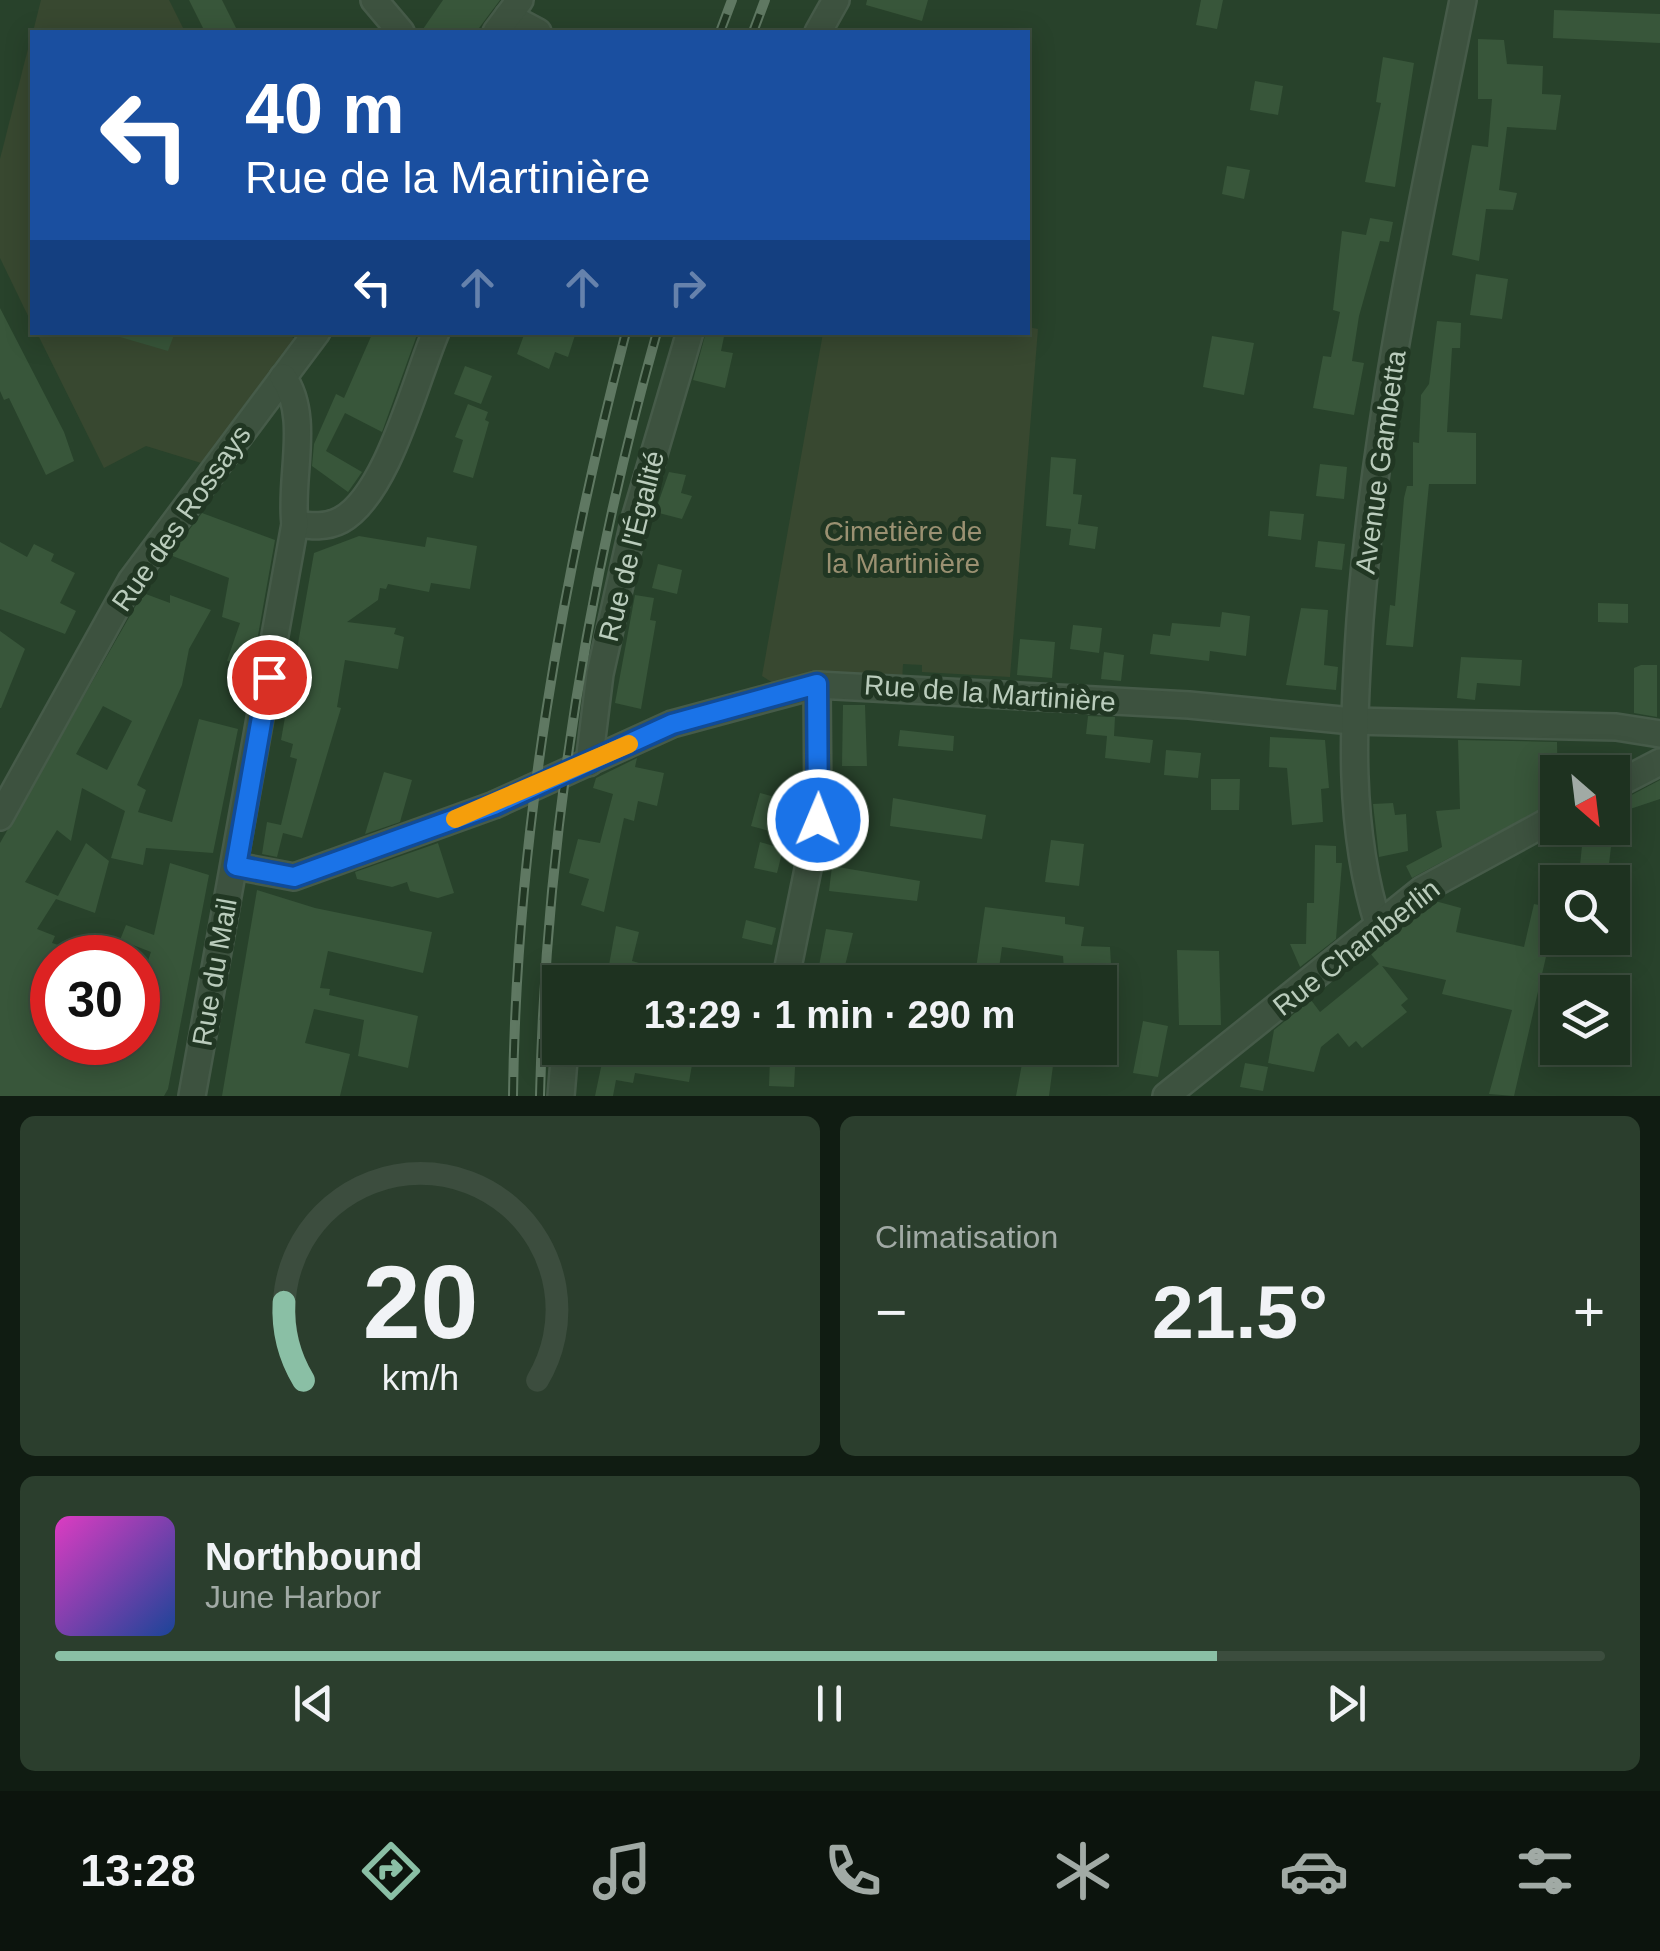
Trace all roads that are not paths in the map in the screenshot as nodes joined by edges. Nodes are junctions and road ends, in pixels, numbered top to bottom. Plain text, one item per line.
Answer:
1 (374, 0) edge
2 (836, 0) edge
3 (1463, 0) edge
4 (508, 16) edge
5 (398, 30) edge
6 (534, 30) edge
7 (819, 30) edge
8 (314, 335) edge
9 (435, 335) edge
10 (689, 335) edge
11 (284, 377) junction
12 (295, 524) junction
13 (817, 684) junction
14 (1352, 720) junction
15 (1660, 734) edge
16 (1660, 762) edge
17 (589, 763) junction
18 (1630, 777) edge
19 (0, 817) edge
20 (1540, 826) edge
21 (236, 866) junction
22 (1379, 928) junction
23 (788, 965) edge
24 (564, 1065) edge
25 (1195, 1087) edge
26 (192, 1096) edge
27 (561, 1096) edge
28 (1166, 1096) edge

1 - 5 street
2 - 7 street
3 - 14 street, Avenue Gambetta
4 - 6 street
8 - 11 street, Rue des Rossays
9 - 12 street
10 - 17 street, Rue de l'Égalité
11 - 12 street, Rue du Mail
11 - 19 street, Rue des Rossays
12 - 21 street, Rue du Mail
13 - 14 street, Rue de la Martinière
13 - 17 street, Rue de la Martinière
13 - 23 street
14 - 15 street, Rue de la Martinière
14 - 22 street, Avenue Gambetta
16 - 18 street
17 - 21 street, Rue de la Martinière
20 - 22 street, Rue Chamberlin
21 - 26 street, Rue du Mail
22 - 25 street, Rue Chamberlin
24 - 27 street
25 - 28 street, Rue Chamberlin

